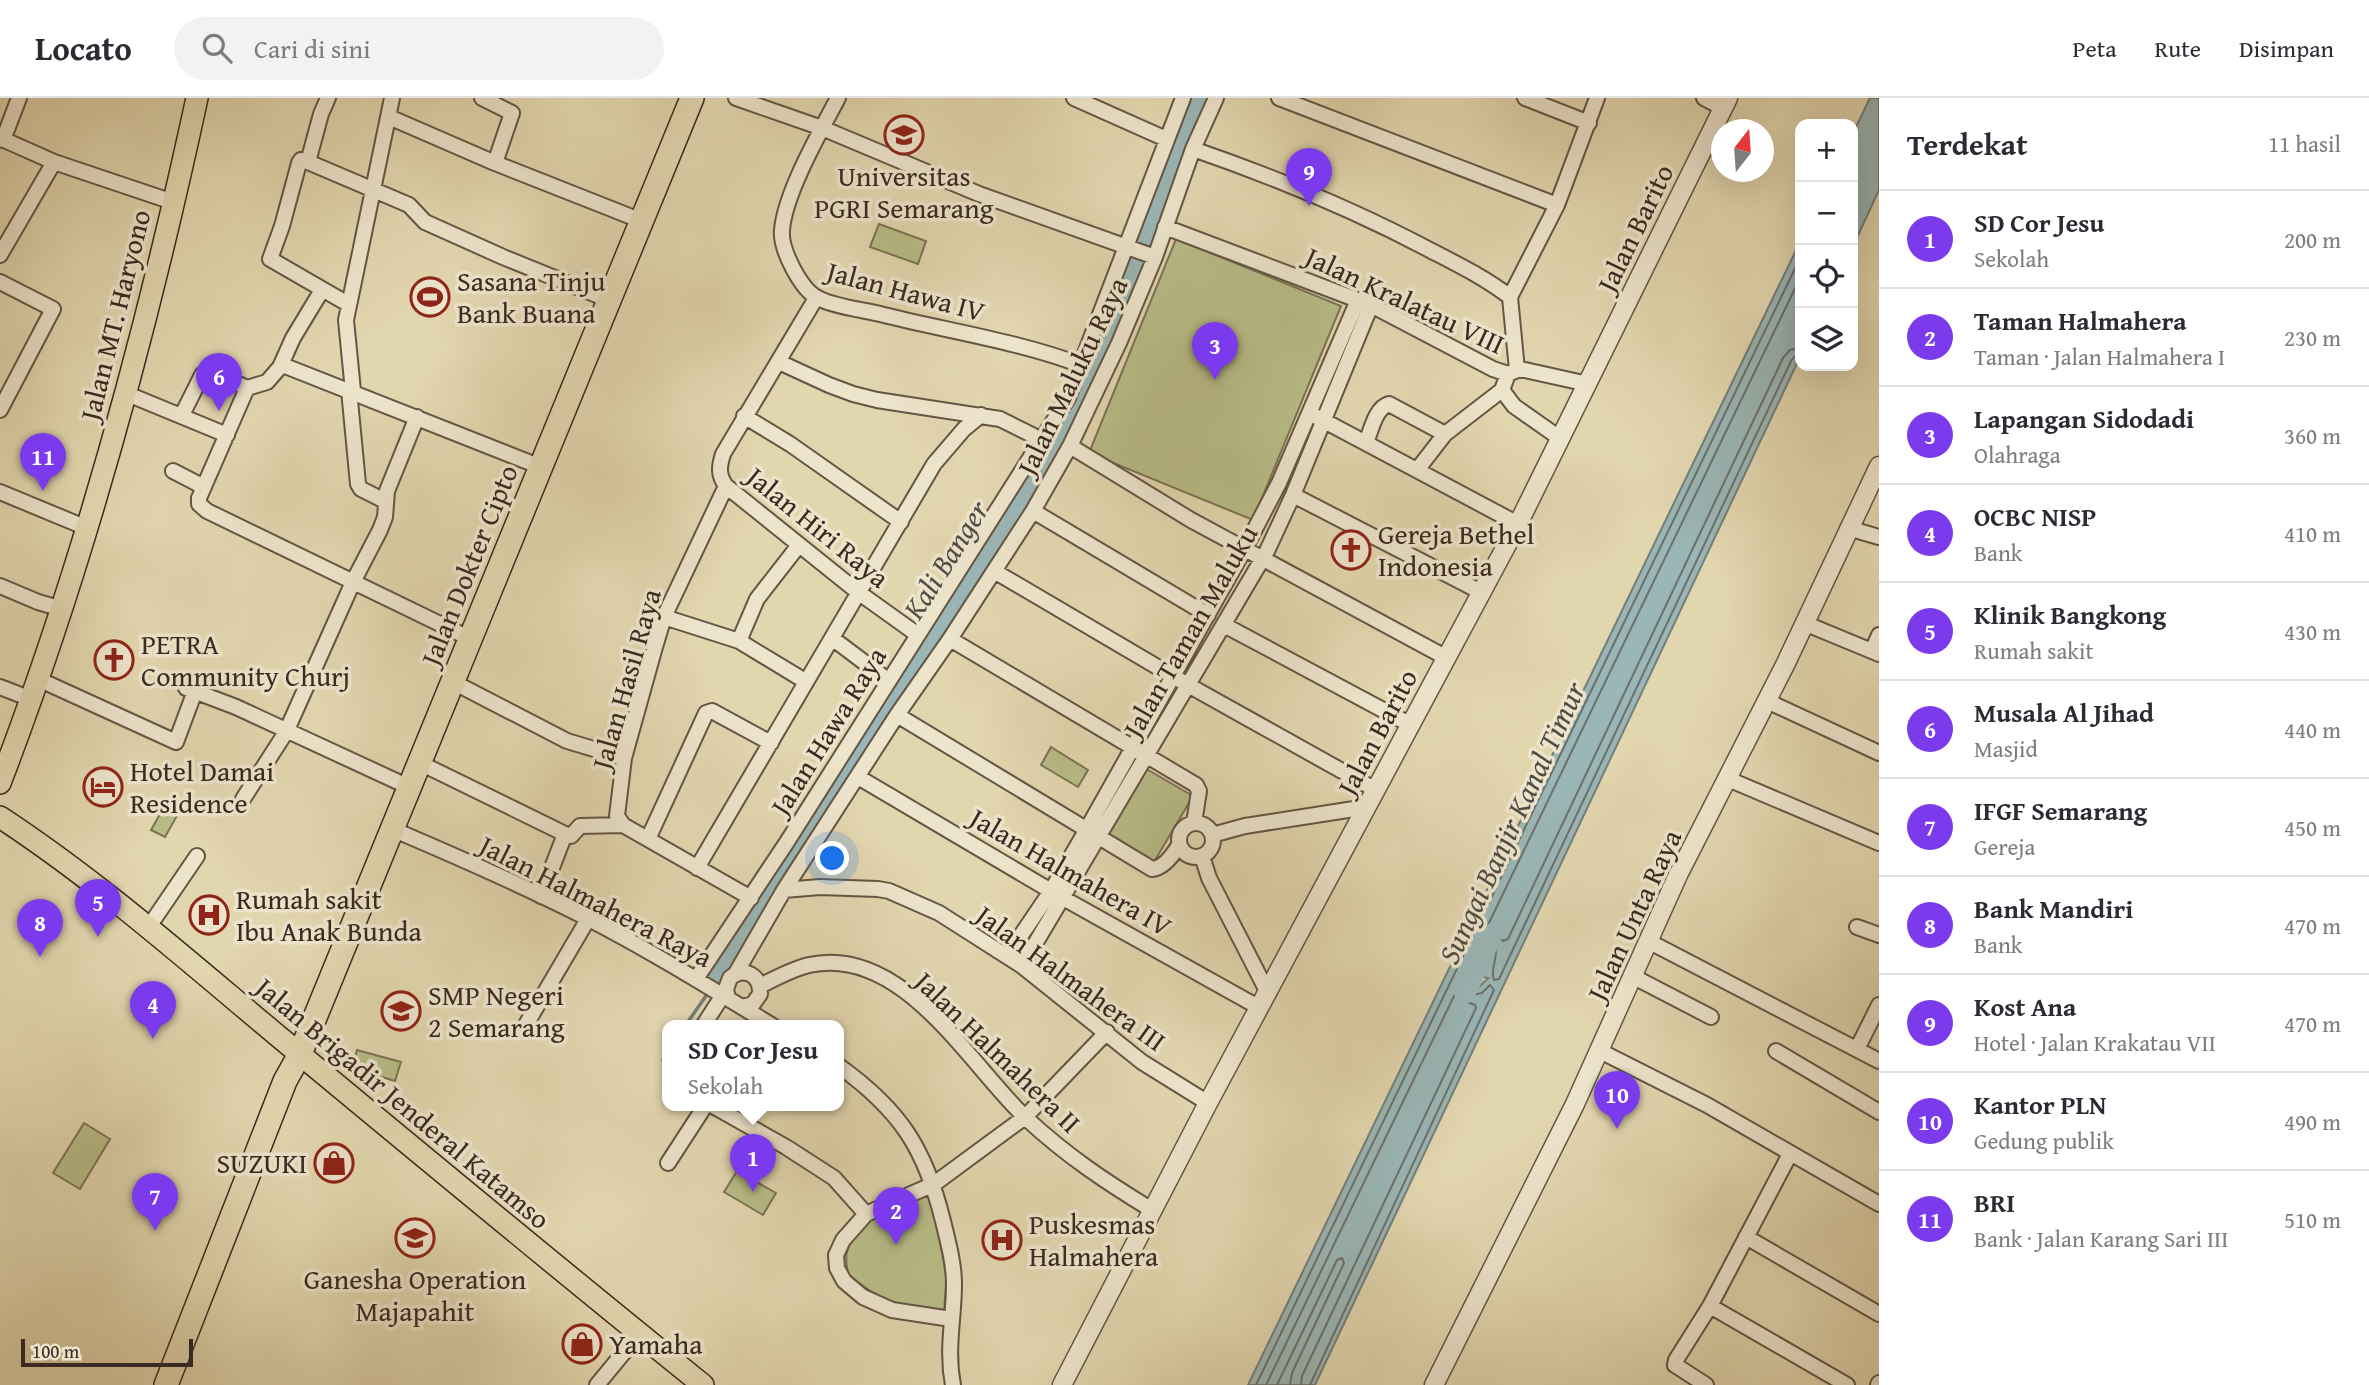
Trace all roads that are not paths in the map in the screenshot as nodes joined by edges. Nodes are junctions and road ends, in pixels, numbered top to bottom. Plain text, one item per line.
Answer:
1 (19, 98) edge
2 (197, 98) edge
3 (328, 98) edge
4 (393, 98) edge
5 (482, 98) edge
6 (692, 98) edge
7 (736, 98) edge
8 (838, 98) edge
9 (1074, 98) edge
10 (1183, 98) edge
11 (1216, 98) edge
12 (1279, 98) edge
13 (1525, 98) edge
14 (1597, 98) edge
15 (1703, 98) edge
16 (1725, 103) edge
17 (389, 117) junction
18 (1589, 123) junction
19 (822, 128) junction
20 (2, 139) edge
21 (1166, 139) junction
22 (1193, 149) junction
23 (54, 162) junction
24 (308, 162) junction
25 (495, 163) junction
26 (373, 189) junction
27 (173, 202) junction
28 (1557, 205) junction
29 (642, 221) junction
30 (1165, 227) junction
31 (6, 231) edge
32 (1129, 246) junction
33 (0, 255) edge
34 (1153, 256) junction
35 (0, 282) edge
36 (323, 290) junction
37 (1510, 297) junction
38 (816, 298) junction
39 (609, 300) junction
40 (1364, 303) junction
41 (348, 304) junction
42 (779, 362) junction
43 (1082, 365) junction
44 (280, 367) junction
45 (1513, 372) junction
46 (1588, 384) junction
47 (247, 388) junction
48 (1502, 390) junction
49 (351, 391) junction
50 (125, 393) junction
51 (0, 410) edge
52 (1309, 414) junction
53 (182, 415) junction
54 (981, 415) junction
55 (744, 416) junction
56 (417, 417) junction
57 (1323, 421) junction
58 (1445, 434) junction
59 (227, 435) junction
60 (1561, 439) junction
61 (1042, 440) junction
62 (1366, 443) junction
63 (1070, 446) junction
64 (1879, 466) edge
65 (541, 467) junction
66 (1417, 470) junction
67 (173, 471) dead end
68 (726, 486) junction
69 (204, 487) junction
70 (0, 492) edge
71 (1293, 495) junction
72 (385, 501) junction
73 (1033, 511) junction
74 (901, 522) junction
75 (1518, 524) junction
76 (87, 527) junction
77 (1848, 528) junction
78 (1879, 537) edge
79 (799, 545) junction
80 (1245, 548) junction
81 (1263, 558) junction
82 (994, 571) junction
83 (352, 582) junction
84 (0, 586) edge
85 (858, 592) junction
86 (1481, 593) junction
87 (62, 609) junction
88 (1208, 615) junction
89 (664, 617) junction
90 (1804, 623) junction
91 (1224, 625) junction
92 (918, 635) junction
93 (1879, 635) edge
94 (832, 638) junction
95 (471, 639) junction
96 (950, 639) junction
97 (739, 641) junction
98 (1876, 653) edge
99 (1447, 658) junction
100 (907, 659) junction
101 (925, 670) junction
102 (1174, 676) junction
103 (805, 681) junction
104 (889, 681) junction
105 (453, 682) junction
106 (1188, 685) junction
107 (0, 687) edge
108 (35, 689) junction
109 (1767, 701) junction
110 (897, 715) junction
111 (1411, 725) junction
112 (286, 732) junction
113 (771, 743) junction
114 (1142, 751) junction
115 (1879, 753) edge
116 (624, 758) junction
117 (419, 763) junction
118 (858, 776) junction
119 (1728, 779) junction
120 (0, 783) edge
121 (410, 787) junction
122 (1376, 790) junction
123 (243, 799) dead end
124 (1365, 810) junction
125 (0, 817) edge
126 (620, 818) junction
127 (1194, 823) junction
128 (392, 829) junction
129 (1093, 833) junction
130 (1212, 835) junction
131 (566, 836) junction
132 (648, 839) junction
133 (1879, 842) edge
134 (1179, 845) junction
135 (197, 856) dead end
136 (1202, 856) junction
137 (800, 867) junction
138 (697, 868) junction
139 (820, 887) junction
140 (784, 890) junction
141 (1057, 895) junction
142 (541, 896) junction
143 (751, 898) junction
144 (588, 919) junction
145 (1857, 927) dead end
146 (148, 928) junction
147 (1879, 935) edge
148 (1648, 942) junction
149 (1007, 956) junction
150 (1022, 966) junction
151 (736, 974) junction
152 (1634, 977) junction
153 (760, 986) junction
154 (714, 990) junction
155 (1264, 1001) junction
156 (1879, 1004) edge
157 (741, 1007) junction
158 (1711, 1017) dead end
159 (705, 1020) edge
160 (763, 1020) edge
161 (524, 1028) dead end
162 (1107, 1032) junction
163 (1857, 1049) junction
164 (1600, 1051) junction
165 (1776, 1051) dead end
166 (300, 1054) junction
167 (1879, 1061) edge
168 (844, 1070) edge
169 (1208, 1103) junction
170 (702, 1111) edge
171 (722, 1111) edge
172 (1879, 1112) edge
173 (1025, 1117) junction
174 (1790, 1154) junction
175 (668, 1163) dead end
176 (934, 1184) junction
177 (1879, 1204) edge
178 (1152, 1210) junction
179 (866, 1214) junction
180 (1746, 1237) junction
181 (1710, 1306) junction
182 (1879, 1314) edge
183 (951, 1319) junction
184 (639, 1334) junction
185 (166, 1385) edge
186 (597, 1385) edge
187 (703, 1385) edge
188 (953, 1385) edge
189 (1062, 1385) edge
190 (1434, 1385) edge
191 (1706, 1385) edge
192 (1847, 1385) edge

1 - 20 street
2 - 27 main road, Jalan MT. Haryono
3 - 24 street
4 - 17 street
5 - 25 street
6 - 29 highway, Jalan Dokter Cipto
7 - 19 street
8 - 19 street, Jalan Hawa IV
9 - 21 street
10 - 21 street, Jalan Hawa Raya
11 - 22 street, Jalan Maluku Raya
12 - 28 street
13 - 18 street
14 - 18 street
15 - 16 street
16 - 46 street, Jalan Barito
17 - 25 street
17 - 26 street
18 - 28 street
19 - 32 street
19 - 38 street, Jalan Hawa IV
20 - 23 street
21 - 32 street, Jalan Hawa Raya
22 - 30 street, Jalan Maluku Raya
22 - 37 street
23 - 27 street
23 - 31 street
24 - 26 street
24 - 36 street
25 - 29 street
26 - 39 street
26 - 41 street
27 - 50 main road, Jalan MT. Haryono
28 - 37 street
29 - 39 highway, Jalan Dokter Cipto
30 - 34 street, Jalan Maluku Raya
30 - 40 street, Jalan Kralatau VIII
31 - 33 street
32 - 34 street
32 - 43 street, Jalan Hawa Raya
34 - 63 street, Jalan Maluku Raya
35 - 51 street
36 - 41 street
36 - 44 street
37 - 45 street
38 - 42 street, Jalan Hiri Raya
38 - 43 street, Jalan Hawa IV
39 - 65 highway, Jalan Dokter Cipto
40 - 45 street, Jalan Kralatau VIII
40 - 52 street, Jalan Taman Maluku
40 - 57 street, Jalan Taman Maluku
41 - 49 street
42 - 54 street
42 - 55 street, Jalan Hiri Raya
43 - 61 street, Jalan Hawa Raya
44 - 47 street
44 - 49 street
45 - 46 street, Jalan Kralatau VIII
45 - 48 street
46 - 60 street, Jalan Barito
47 - 53 street
47 - 59 street
48 - 58 street
48 - 60 street
49 - 56 street
49 - 72 street
50 - 53 street
50 - 76 main road, Jalan MT. Haryono
52 - 57 street
52 - 80 street, Jalan Taman Maluku
53 - 59 street
54 - 61 street
54 - 74 street
55 - 68 street, Jalan Hiri Raya
55 - 74 street
56 - 65 street
56 - 72 street
57 - 62 street
57 - 71 street, Jalan Taman Maluku
58 - 62 street
58 - 66 street
59 - 69 street
60 - 75 street, Jalan Barito
61 - 92 street, Jalan Hawa Raya
62 - 66 street
63 - 73 street, Jalan Maluku Raya
63 - 80 street
64 - 77 street, Jalan Unta Raya
65 - 95 highway, Jalan Dokter Cipto
66 - 75 street
67 - 69 street
68 - 79 street, Jalan Hiri Raya
68 - 89 street, Jalan Hasil Raya
69 - 83 street
70 - 76 street
71 - 81 street, Jalan Taman Maluku
71 - 86 street
72 - 83 street
73 - 82 street, Jalan Maluku Raya
73 - 88 street
74 - 85 street
75 - 86 street, Jalan Barito
76 - 87 main road, Jalan MT. Haryono
77 - 78 street
77 - 90 street, Jalan Unta Raya
79 - 85 street, Jalan Hiri Raya
79 - 97 street
80 - 81 street
80 - 88 street, Jalan Taman Maluku
81 - 91 street, Jalan Taman Maluku
81 - 99 street
82 - 96 street, Jalan Maluku Raya
82 - 102 street
83 - 95 street
83 - 112 street
84 - 87 street
85 - 92 street, Jalan Hiri Raya
85 - 94 street
86 - 99 street, Jalan Barito
87 - 108 main road, Jalan MT. Haryono
88 - 102 street, Jalan Taman Maluku
89 - 97 street
89 - 116 street, Jalan Hasil Raya
90 - 98 street
90 - 109 street, Jalan Unta Raya
91 - 106 street, Jalan Taman Maluku
91 - 111 street
92 - 100 street, Jalan Hawa Raya
93 - 98 street
94 - 103 street
94 - 104 street
95 - 105 highway, Jalan Dokter Cipto
96 - 101 street, Jalan Maluku Raya
96 - 114 street
97 - 103 street
99 - 111 street, Jalan Barito
100 - 101 street
100 - 104 street, Jalan Hawa Raya
101 - 110 street, Jalan Maluku Raya
102 - 106 street
102 - 114 street, Jalan Taman Maluku
103 - 113 street
104 - 143 street, Jalan Hawa Raya
105 - 116 street
105 - 117 highway, Jalan Dokter Cipto
106 - 114 street, Jalan Taman Maluku
106 - 122 street
107 - 108 street
108 - 112 street
108 - 120 main road, Jalan MT. Haryono
109 - 115 street
109 - 119 street, Jalan Unta Raya
110 - 118 street, Jalan Maluku Raya
110 - 129 street
111 - 122 street, Jalan Barito
112 - 121 street
112 - 123 street
113 - 132 street
113 - 138 street
114 - 127 street
114 - 129 street, Jalan Taman Maluku
116 - 126 street, Jalan Hasil Raya
117 - 121 highway, Jalan Dokter Cipto
117 - 131 street
118 - 137 street, Jalan Maluku Raya
118 - 141 street, Jalan Halmahera IV
119 - 133 street
119 - 148 street, Jalan Unta Raya
121 - 128 highway, Jalan Dokter Cipto
122 - 124 street, Jalan Barito
124 - 130 street
124 - 155 street, Jalan Barito
125 - 146 main road, Jalan Brigadir Jenderal Katamso
126 - 131 street
126 - 132 street
127 - 130 street
127 - 134 street
128 - 142 street, Jalan Halmahera Raya
128 - 166 highway, Jalan Dokter Cipto
129 - 134 street
129 - 141 street, Jalan Taman Maluku
130 - 136 street
131 - 142 street
132 - 138 street
134 - 136 street
135 - 146 street
136 - 155 street
137 - 139 street
137 - 140 street, Jalan Maluku Raya
138 - 143 street
139 - 140 street, Jalan Halmahera III
139 - 149 street, Jalan Halmahera III
140 - 151 street, Jalan Maluku Raya
141 - 149 street, Jalan Taman Maluku
141 - 150 street, Jalan Taman Maluku
141 - 155 street, Jalan Halmahera IV
142 - 144 street, Jalan Halmahera Raya
143 - 154 street, Jalan Hawa Raya
144 - 154 street, Jalan Halmahera Raya
144 - 161 street
145 - 147 street
146 - 166 main road, Jalan Brigadir Jenderal Katamso
148 - 152 street, Jalan Unta Raya
148 - 163 street
149 - 150 street, Jalan Halmahera III
150 - 162 street, Jalan Halmahera III
151 - 153 street
151 - 154 street, Jalan Maluku Raya
152 - 158 street
152 - 164 street, Jalan Unta Raya
153 - 157 street
153 - 173 street, Jalan Halmahera II
154 - 157 street, Jalan Halmahera Raya
154 - 159 street
155 - 169 street, Jalan Barito
156 - 163 street
157 - 160 street, Jalan Halmahera Raya
162 - 169 street, Jalan Halmahera III
162 - 173 street
163 - 167 street
164 - 174 street
164 - 190 street, Jalan Unta Raya
165 - 172 street
166 - 184 main road, Jalan Brigadir Jenderal Katamso
166 - 185 highway, Jalan Dokter Cipto
168 - 176 street
169 - 178 street, Jalan Barito
170 - 175 street
171 - 179 street
173 - 176 street
173 - 178 street, Jalan Halmahera II
174 - 177 street
174 - 180 street
176 - 179 street
176 - 183 street
178 - 189 street, Jalan Barito
179 - 183 street
180 - 181 street
180 - 182 street
181 - 191 street
181 - 192 street
183 - 188 street
184 - 186 street
184 - 187 main road, Jalan Brigadir Jenderal Katamso

